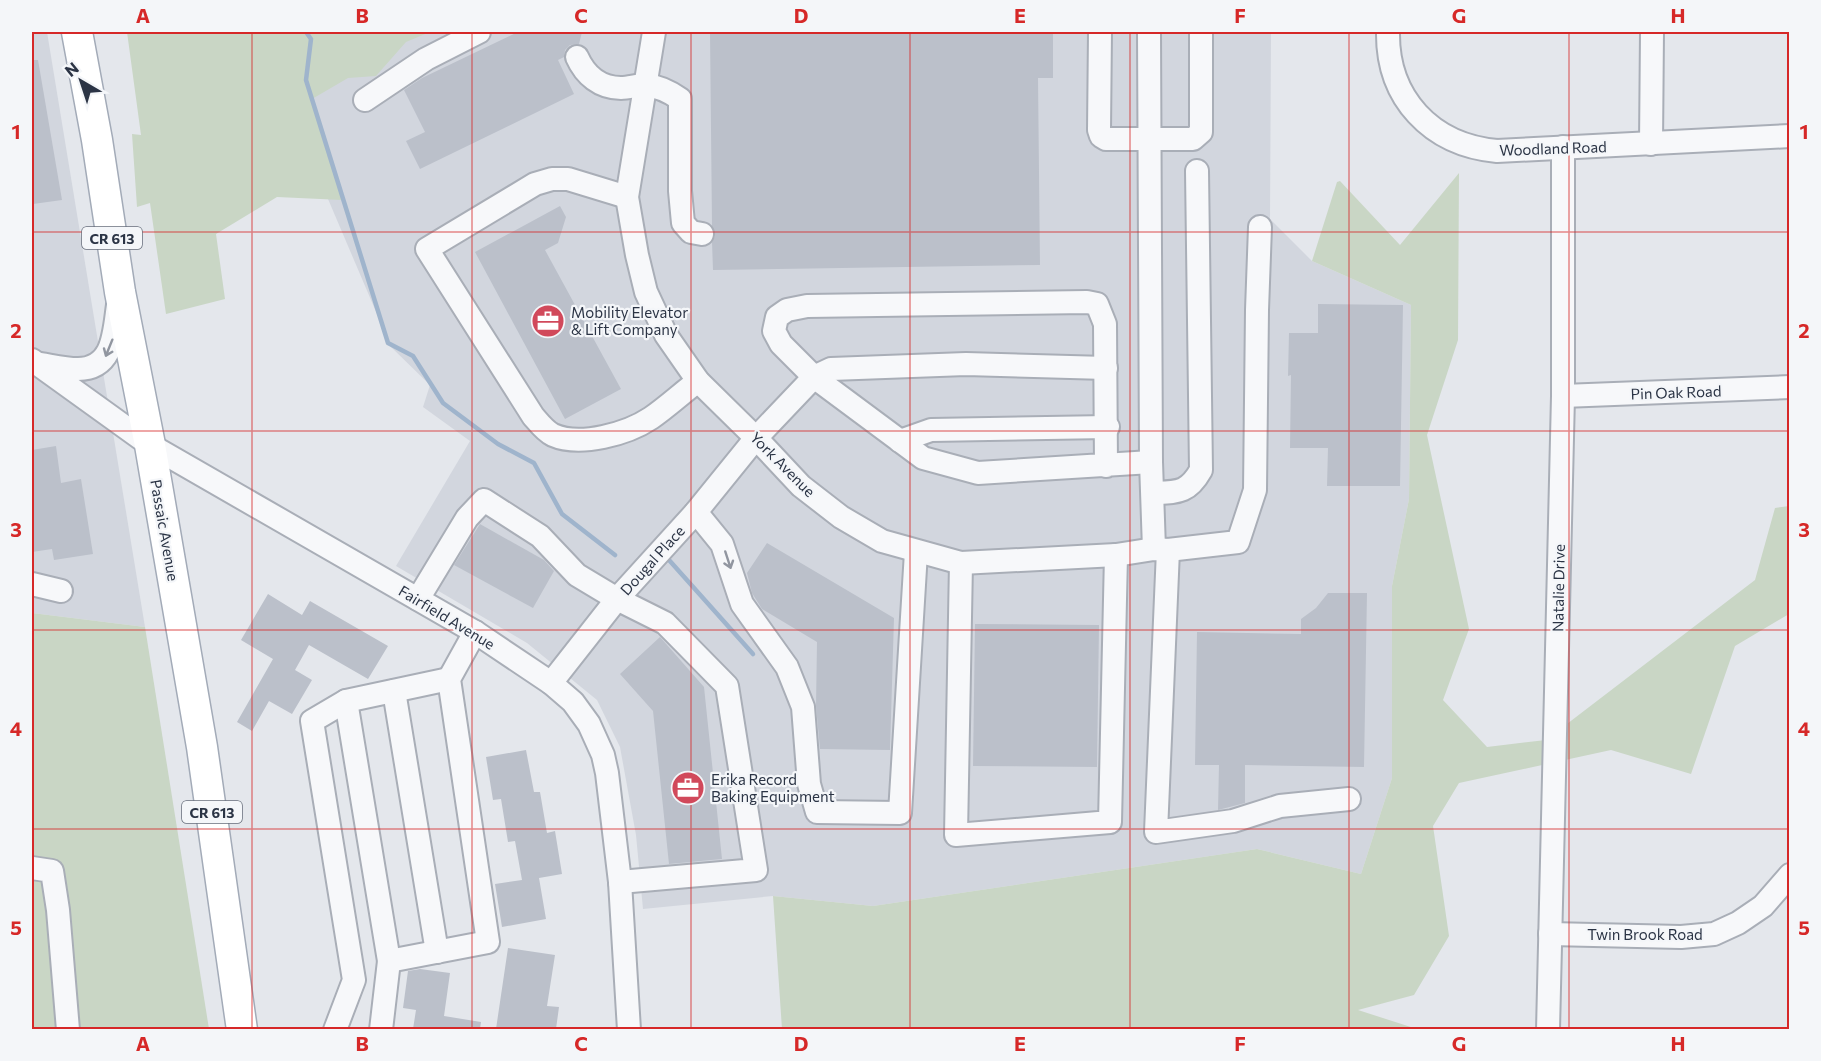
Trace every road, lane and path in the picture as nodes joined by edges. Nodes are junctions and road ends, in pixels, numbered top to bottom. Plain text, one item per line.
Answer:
1 (77, 32) edge
2 (479, 32) edge
3 (654, 32) edge
4 (1100, 32) edge
5 (1149, 32) edge
6 (1201, 32) edge
7 (1388, 32) edge
8 (1652, 32) edge
9 (577, 57) dead end
10 (646, 85) junction
11 (365, 99) dead end
12 (1790, 136) edge
13 (1149, 140) junction
14 (1651, 144) junction
15 (1563, 147) junction
16 (1197, 171) dead end
17 (627, 197) junction
18 (1260, 227) dead end
19 (702, 234) dead end
20 (120, 292) junction
21 (34, 362) edge
22 (1106, 368) junction
23 (814, 377) junction
24 (698, 381) junction
25 (1790, 387) edge
26 (1563, 396) junction
27 (1107, 427) junction
28 (756, 438) junction
29 (900, 441) junction
30 (150, 445) junction
31 (1151, 462) junction
32 (1106, 466) junction
33 (1154, 492) junction
34 (696, 512) junction
35 (1161, 550) junction
36 (916, 552) junction
37 (1116, 555) junction
38 (961, 563) junction
39 (32, 584) edge
40 (61, 591) dead end
41 (418, 599) junction
42 (616, 599) junction
43 (476, 632) junction
44 (449, 679) junction
45 (551, 683) junction
46 (394, 691) junction
47 (346, 701) junction
48 (1349, 799) dead end
49 (32, 868) edge
50 (1790, 875) edge
51 (620, 882) junction
52 (1550, 934) junction
53 (437, 952) junction
54 (389, 960) junction
55 (68, 1029) edge
56 (242, 1029) edge
57 (335, 1029) edge
58 (381, 1029) edge
59 (629, 1029) edge
60 (1548, 1029) edge

1 - 20 main road, Passaic Avenue / CR 613
2 - 11 street
3 - 10 street, York Avenue
4 - 13 street
5 - 13 street
6 - 13 street
7 - 15 street, Woodland Road
8 - 14 street
9 - 10 street
10 - 17 street, York Avenue
10 - 19 street
12 - 14 street, Woodland Road
13 - 31 street
14 - 15 street, Woodland Road
15 - 26 street, Natalie Drive
16 - 33 street
17 - 24 street, York Avenue
17 - 24 street
18 - 35 street, York Avenue
20 -> 21 street
20 - 30 main road, Passaic Avenue / CR 613
21 - 30 street, Fairfield Avenue
22 - 23 street
22 - 23 street
22 - 27 street
23 - 28 street, Dougal Place
23 - 29 street
24 - 28 street, York Avenue
25 - 26 street, Pin Oak Road
26 - 52 street, Natalie Drive
27 - 29 street
27 - 32 street
28 - 34 street, Dougal Place
28 - 36 street, York Avenue
29 - 32 street
30 - 41 street, Fairfield Avenue
30 - 56 main road, Passaic Avenue / CR 613
31 - 32 street
31 - 33 street
33 - 35 street
34 -> 36 street
34 - 42 street, Dougal Place
35 - 37 street, York Avenue
35 - 48 street
36 - 38 street, York Avenue
37 - 38 street, York Avenue
37 - 38 street
39 - 40 street
41 - 42 street
41 - 43 street, Fairfield Avenue
42 - 45 street, Dougal Place
42 - 51 street
43 - 44 street
43 - 45 street, Fairfield Avenue
44 - 46 street
44 - 53 street
45 - 51 street, Fairfield Avenue
46 - 47 street
46 - 53 street
47 - 54 street
47 - 57 street
49 - 55 street
50 - 52 street, Twin Brook Road
51 - 59 street, Fairfield Avenue
52 - 60 street, Natalie Drive
53 - 54 street
54 - 58 street

